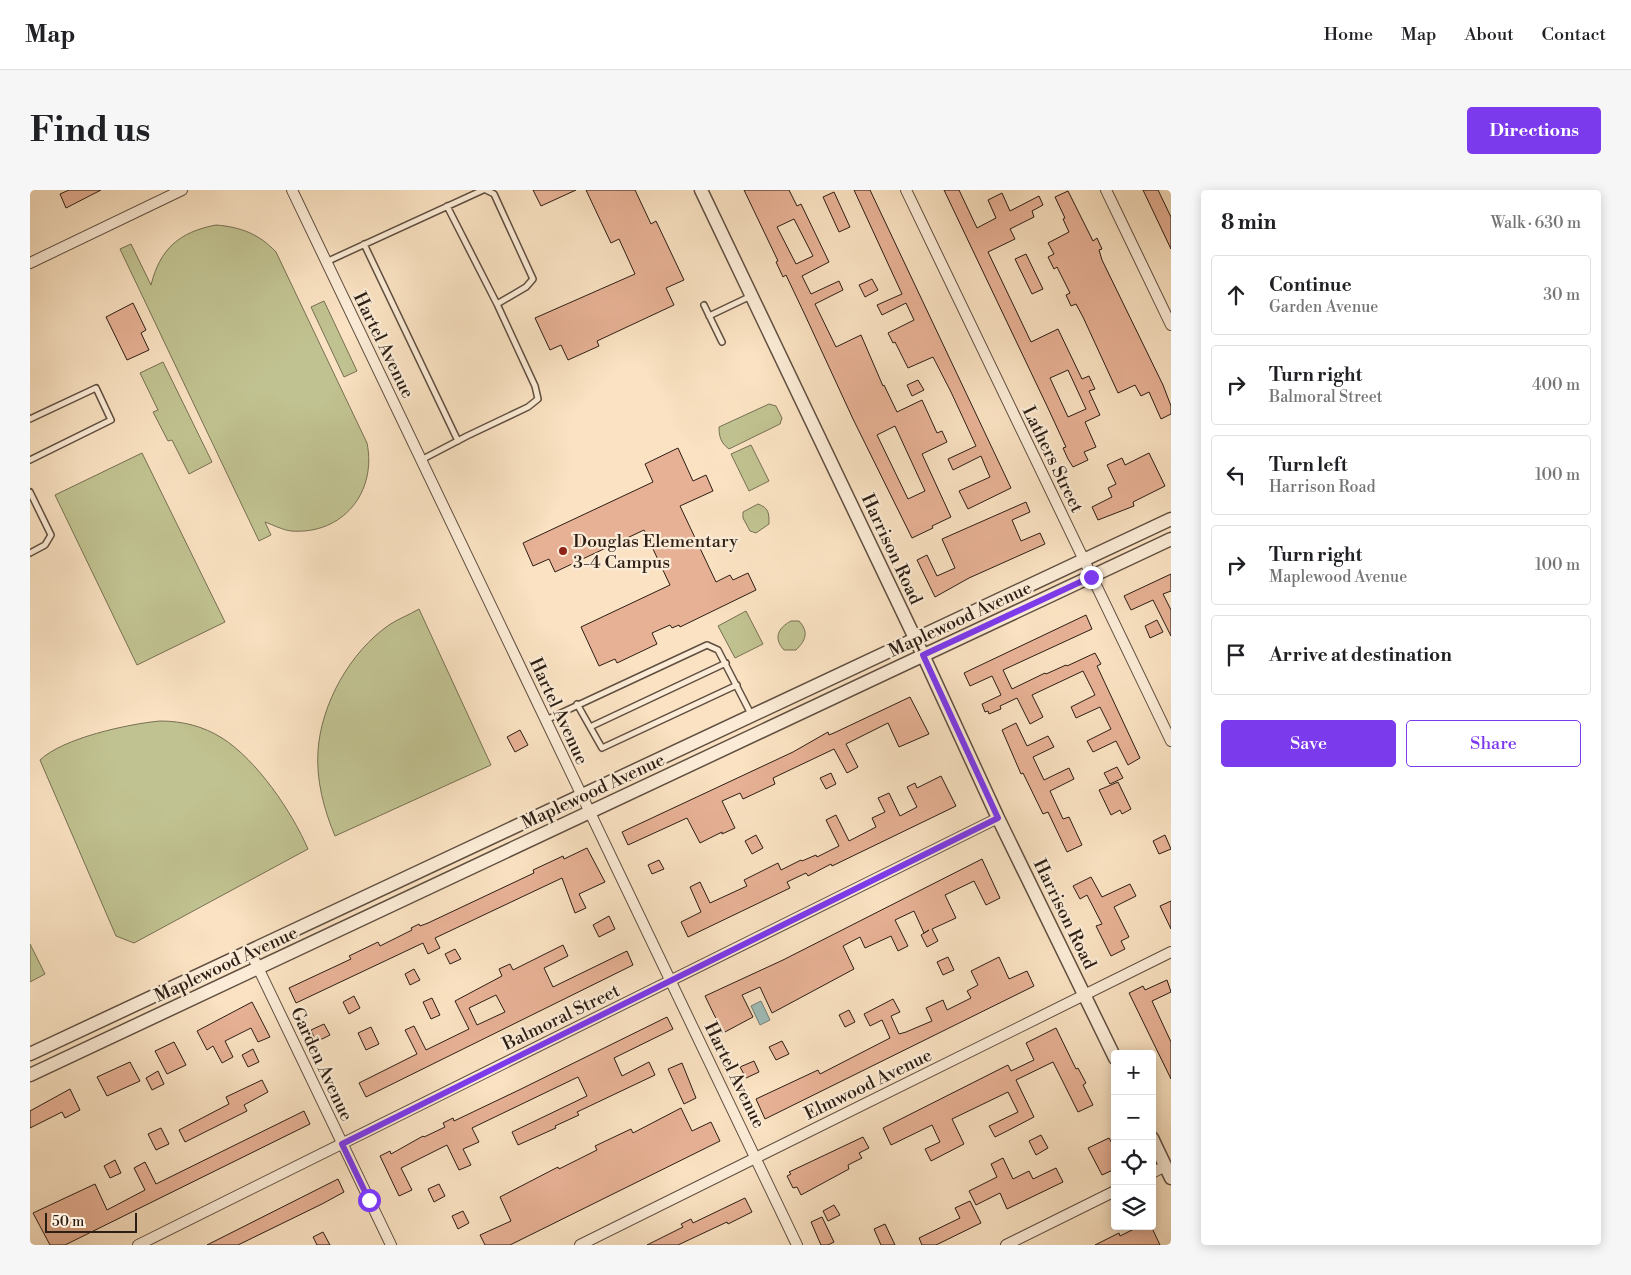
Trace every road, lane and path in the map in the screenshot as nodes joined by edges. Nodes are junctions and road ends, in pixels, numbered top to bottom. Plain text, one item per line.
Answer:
1 (182, 190) edge
2 (292, 190) edge
3 (485, 190) edge
4 (702, 190) edge
5 (906, 190) edge
6 (1106, 190) edge
7 (447, 206) junction
8 (364, 244) junction
9 (326, 262) junction
10 (30, 263) edge
11 (752, 296) junction
12 (497, 304) junction
13 (704, 305) dead end
14 (709, 316) junction
15 (1171, 325) edge
16 (722, 342) dead end
17 (30, 419) edge
18 (458, 441) junction
19 (30, 460) edge
20 (421, 460) junction
21 (30, 492) edge
22 (1171, 519) edge
23 (1171, 539) edge
24 (30, 553) edge
25 (1084, 560) junction
26 (1091, 577) junction
27 (916, 640) junction
28 (923, 655) junction
29 (726, 663) junction
30 (737, 685) junction
31 (577, 704) junction
32 (752, 717) junction
33 (546, 720) junction
34 (590, 727) junction
35 (1171, 741) edge
36 (581, 795) junction
37 (590, 813) junction
38 (998, 818) junction
39 (475, 845) junction
40 (482, 862) junction
41 (370, 893) junction
42 (379, 912) junction
43 (250, 951) junction
44 (1171, 952) edge
45 (258, 968) junction
46 (671, 980) junction
47 (174, 986) junction
48 (1085, 994) junction
49 (182, 1004) junction
50 (1111, 1050) edge
51 (30, 1054) edge
52 (30, 1075) edge
53 (1153, 1140) edge
54 (342, 1144) junction
55 (756, 1158) junction
56 (1168, 1172) edge
57 (1111, 1193) edge
58 (138, 1245) edge
59 (391, 1245) edge
60 (580, 1245) edge
61 (797, 1245) edge
62 (1006, 1245) edge

1 - 10 street
2 - 9 street, Hartel Avenue
3 - 7 lane
3 - 12 lane
4 - 11 street, Harrison Road
5 - 25 street, Lathers Street
6 - 15 street
7 - 8 lane
7 - 12 lane
8 - 9 lane
8 - 18 lane
9 - 20 street, Hartel Avenue
11 - 14 lane
11 - 27 street, Harrison Road
12 - 18 lane
13 - 14 lane
14 - 16 lane
17 - 19 lane
18 - 20 lane
20 - 33 street, Hartel Avenue
21 - 24 lane
22 - 25 street, Maplewood Avenue
23 - 26 street, Maplewood Avenue
25 - 26 street, Lathers Street
25 - 27 street, Maplewood Avenue
26 - 28 street, Maplewood Avenue
26 - 35 street, Lathers Street
27 - 28 street, Harrison Road
27 - 32 street, Maplewood Avenue
28 - 37 street, Maplewood Avenue
28 - 38 street, Harrison Road
29 - 30 lane
29 - 31 lane
29 - 34 lane
30 - 32 lane
30 - 34 lane
31 - 33 lane
31 - 34 lane
32 - 36 street, Maplewood Avenue
33 - 36 street, Hartel Avenue
36 - 37 street, Hartel Avenue
36 - 39 street, Maplewood Avenue
37 - 40 street, Maplewood Avenue
37 - 46 street, Hartel Avenue
38 - 46 street, Balmoral Street
38 - 48 street, Harrison Road
39 - 40 street
39 - 41 street, Maplewood Avenue
40 - 42 street, Maplewood Avenue
41 - 42 street
41 - 43 street, Maplewood Avenue
42 - 45 street, Maplewood Avenue
43 - 45 street, Garden Avenue
43 - 47 street, Maplewood Avenue
44 - 48 street, Elmwood Avenue
45 - 49 street, Maplewood Avenue
45 - 54 street, Garden Avenue
46 - 54 street, Balmoral Street
46 - 55 street, Hartel Avenue
47 - 49 street
47 - 51 street, Maplewood Avenue
48 - 50 street, Harrison Road
48 - 55 street, Elmwood Avenue
49 - 52 street, Maplewood Avenue
53 - 56 street
54 - 58 street, Balmoral Street
54 - 59 street, Garden Avenue
55 - 60 street, Elmwood Avenue
55 - 61 street, Hartel Avenue
57 - 62 street

